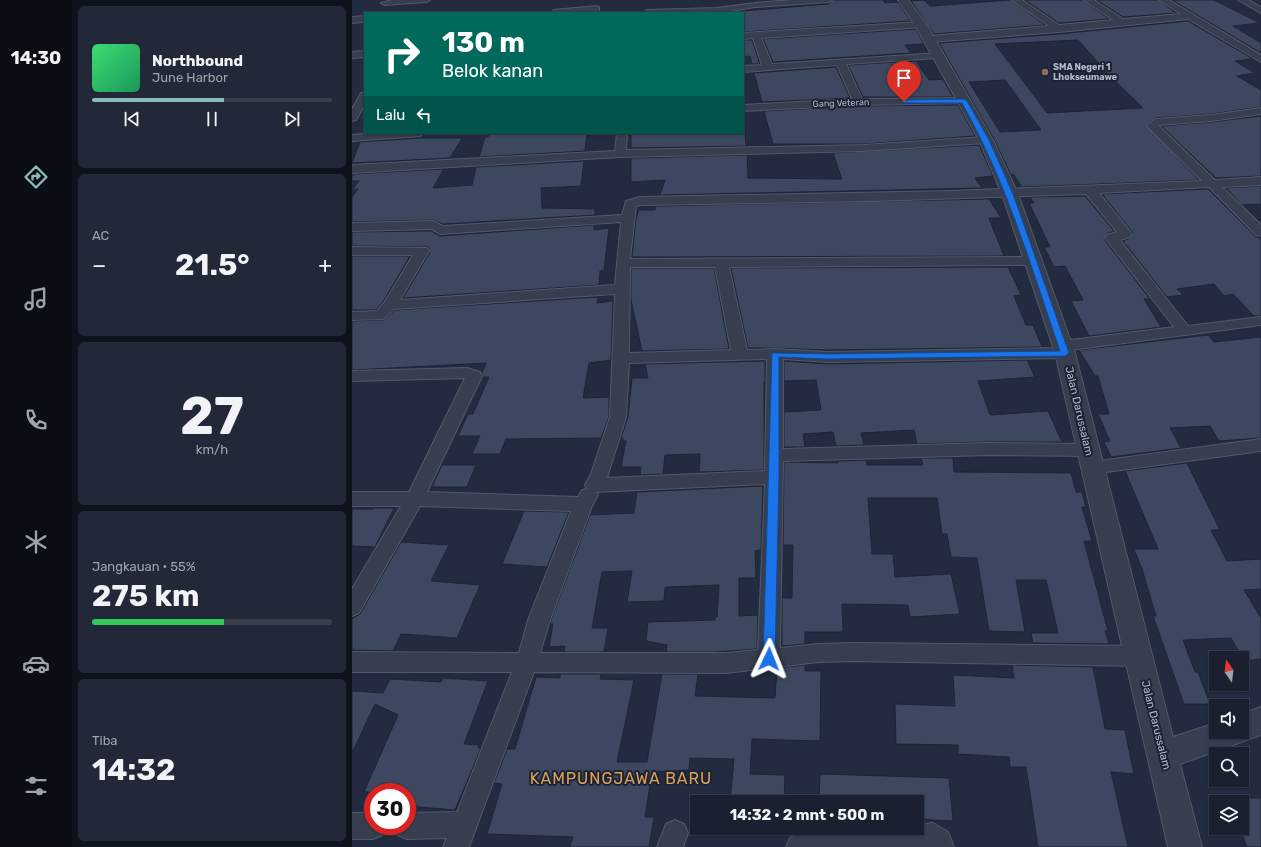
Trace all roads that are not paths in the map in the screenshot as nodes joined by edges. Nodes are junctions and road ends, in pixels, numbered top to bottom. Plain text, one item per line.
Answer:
1 (426, 0) edge
2 (597, 0) edge
3 (828, 0) edge
4 (904, 0) edge
5 (1019, 0) edge
6 (1088, 0) edge
7 (1163, 0) edge
8 (1242, 0) edge
9 (386, 2) edge
10 (754, 2) edge
11 (1261, 10) edge
12 (596, 11) edge
13 (382, 12) edge
14 (575, 12) edge
15 (655, 12) edge
16 (717, 12) edge
17 (1191, 16) junction
18 (364, 19) edge
19 (352, 20) edge
20 (1123, 23) junction
21 (1059, 29) junction
22 (756, 35) junction
23 (744, 36) edge
24 (929, 40) junction
25 (1255, 46) dead end
26 (1243, 48) junction
27 (364, 54) edge
28 (352, 55) edge
29 (1261, 59) edge
30 (840, 62) junction
31 (768, 67) junction
32 (744, 69) edge
33 (362, 97) edge
34 (964, 101) junction
35 (858, 102) junction
36 (744, 107) edge
37 (1261, 112) edge
38 (352, 118) edge
39 (406, 134) edge
40 (622, 134) edge
41 (352, 138) edge
42 (986, 140) junction
43 (620, 154) junction
44 (352, 170) edge
45 (1261, 181) edge
46 (1212, 184) junction
47 (1090, 190) junction
48 (1010, 194) junction
49 (628, 218) junction
50 (352, 227) edge
51 (1261, 232) edge
52 (352, 251) edge
53 (1034, 261) junction
54 (721, 262) junction
55 (623, 263) junction
56 (622, 289) junction
57 (390, 305) junction
58 (352, 316) edge
59 (1261, 321) edge
60 (1185, 332) junction
61 (1064, 350) junction
62 (775, 354) junction
63 (740, 355) junction
64 (621, 358) junction
65 (352, 376) edge
66 (1261, 446) edge
67 (774, 455) junction
68 (1090, 459) junction
69 (774, 477) junction
70 (594, 485) junction
71 (352, 499) edge
72 (415, 499) junction
73 (583, 504) junction
74 (352, 607) edge
75 (1139, 656) junction
76 (769, 659) junction
77 (527, 661) junction
78 (352, 662) edge
79 (1261, 721) edge
80 (1249, 725) edge
81 (1210, 739) edge
82 (1164, 755) junction
83 (352, 826) edge
84 (364, 826) edge
85 (416, 828) edge
86 (460, 836) edge
87 (799, 847) edge
88 (941, 847) edge
89 (1185, 847) edge

1 - 9 street
2 - 12 street
3 - 10 street
4 - 24 street, Jalan Darussalam
5 - 21 street
6 - 20 street
7 - 17 street
8 - 11 street
9 - 13 street
10 - 16 street
12 - 14 street
15 - 16 street
17 - 20 street
17 - 26 street
18 - 19 street
20 - 21 street
21 - 24 street
22 - 23 street
22 - 24 street
22 - 31 street
24 - 30 street
24 - 34 street, Jalan Darussalam
25 - 26 street
26 - 29 street
27 - 28 street
30 - 31 street
30 - 35 street
31 - 32 street
33 - 38 street
34 - 35 street, Gang Veteran
34 - 42 street, Jalan Darussalam
35 - 36 street, Gang Veteran
37 - 46 street
39 - 41 street
40 - 43 street
42 - 43 street
42 - 48 street, Jalan Darussalam
43 - 44 street
45 - 46 street
46 - 47 street
46 - 51 street
47 - 48 street
47 - 60 street
48 - 49 street
48 - 53 street, Jalan Darussalam
49 - 50 street
49 - 55 street
52 - 57 street
53 - 54 street
53 - 61 street, Jalan Darussalam
54 - 55 street
54 - 63 street
55 - 56 street
56 - 57 street
56 - 64 street
57 - 58 street
59 - 60 street
60 - 61 street
61 - 62 street
61 - 68 street, Jalan Darussalam
62 - 63 street
62 - 67 street
63 - 64 street
64 - 70 street
65 - 72 street
66 - 68 street
67 - 68 street
67 - 69 street
68 - 75 street, Jalan Darussalam
69 - 70 street
69 - 76 street
70 - 73 street
71 - 72 street
72 - 73 street
72 - 74 street
73 - 77 street
75 - 76 street
75 - 82 street, Jalan Darussalam
76 - 77 street
77 - 78 street
77 - 86 street
79 - 80 street
81 - 82 street
82 - 89 street, Jalan Darussalam
83 - 84 street
85 - 86 street
87 - 88 street

